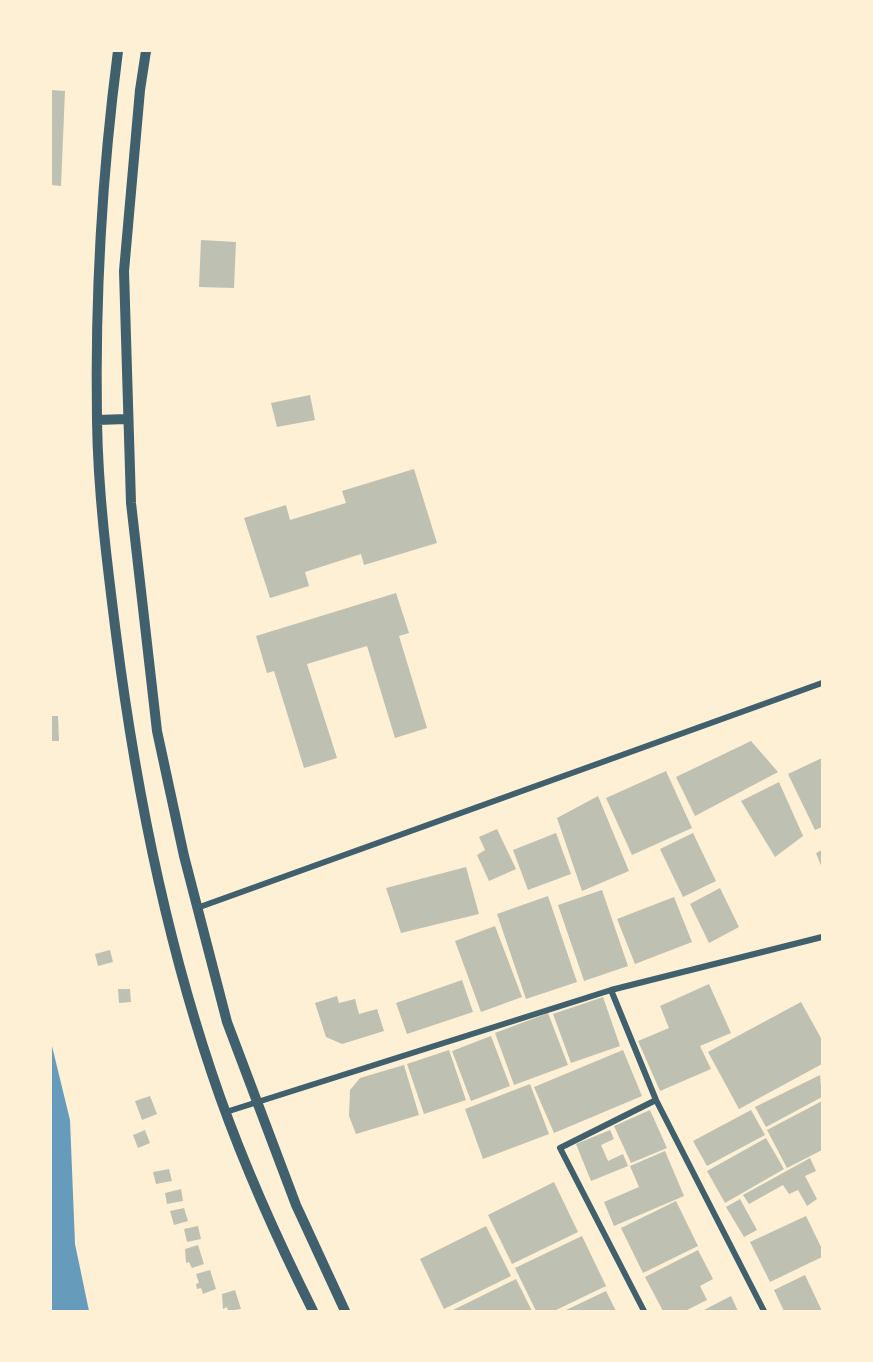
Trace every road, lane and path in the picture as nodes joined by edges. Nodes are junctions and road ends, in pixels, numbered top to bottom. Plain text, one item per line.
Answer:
1 (118, 51) edge
2 (146, 51) edge
3 (127, 419) junction
4 (97, 420) junction
5 (822, 683) edge
6 (197, 908) junction
7 (822, 937) edge
8 (611, 990) junction
9 (656, 1100) junction
10 (257, 1103) junction
11 (226, 1113) junction
12 (313, 1311) edge
13 (345, 1311) edge
14 (644, 1311) edge
15 (764, 1311) edge

1 - 4 street
2 - 3 street
3 - 4 street
3 - 6 street
4 - 11 street
5 - 6 street
6 - 10 street
7 - 8 street
8 - 9 street
8 - 10 street
9 - 14 street
9 - 15 street
10 - 11 street
10 - 13 street
11 - 12 street

